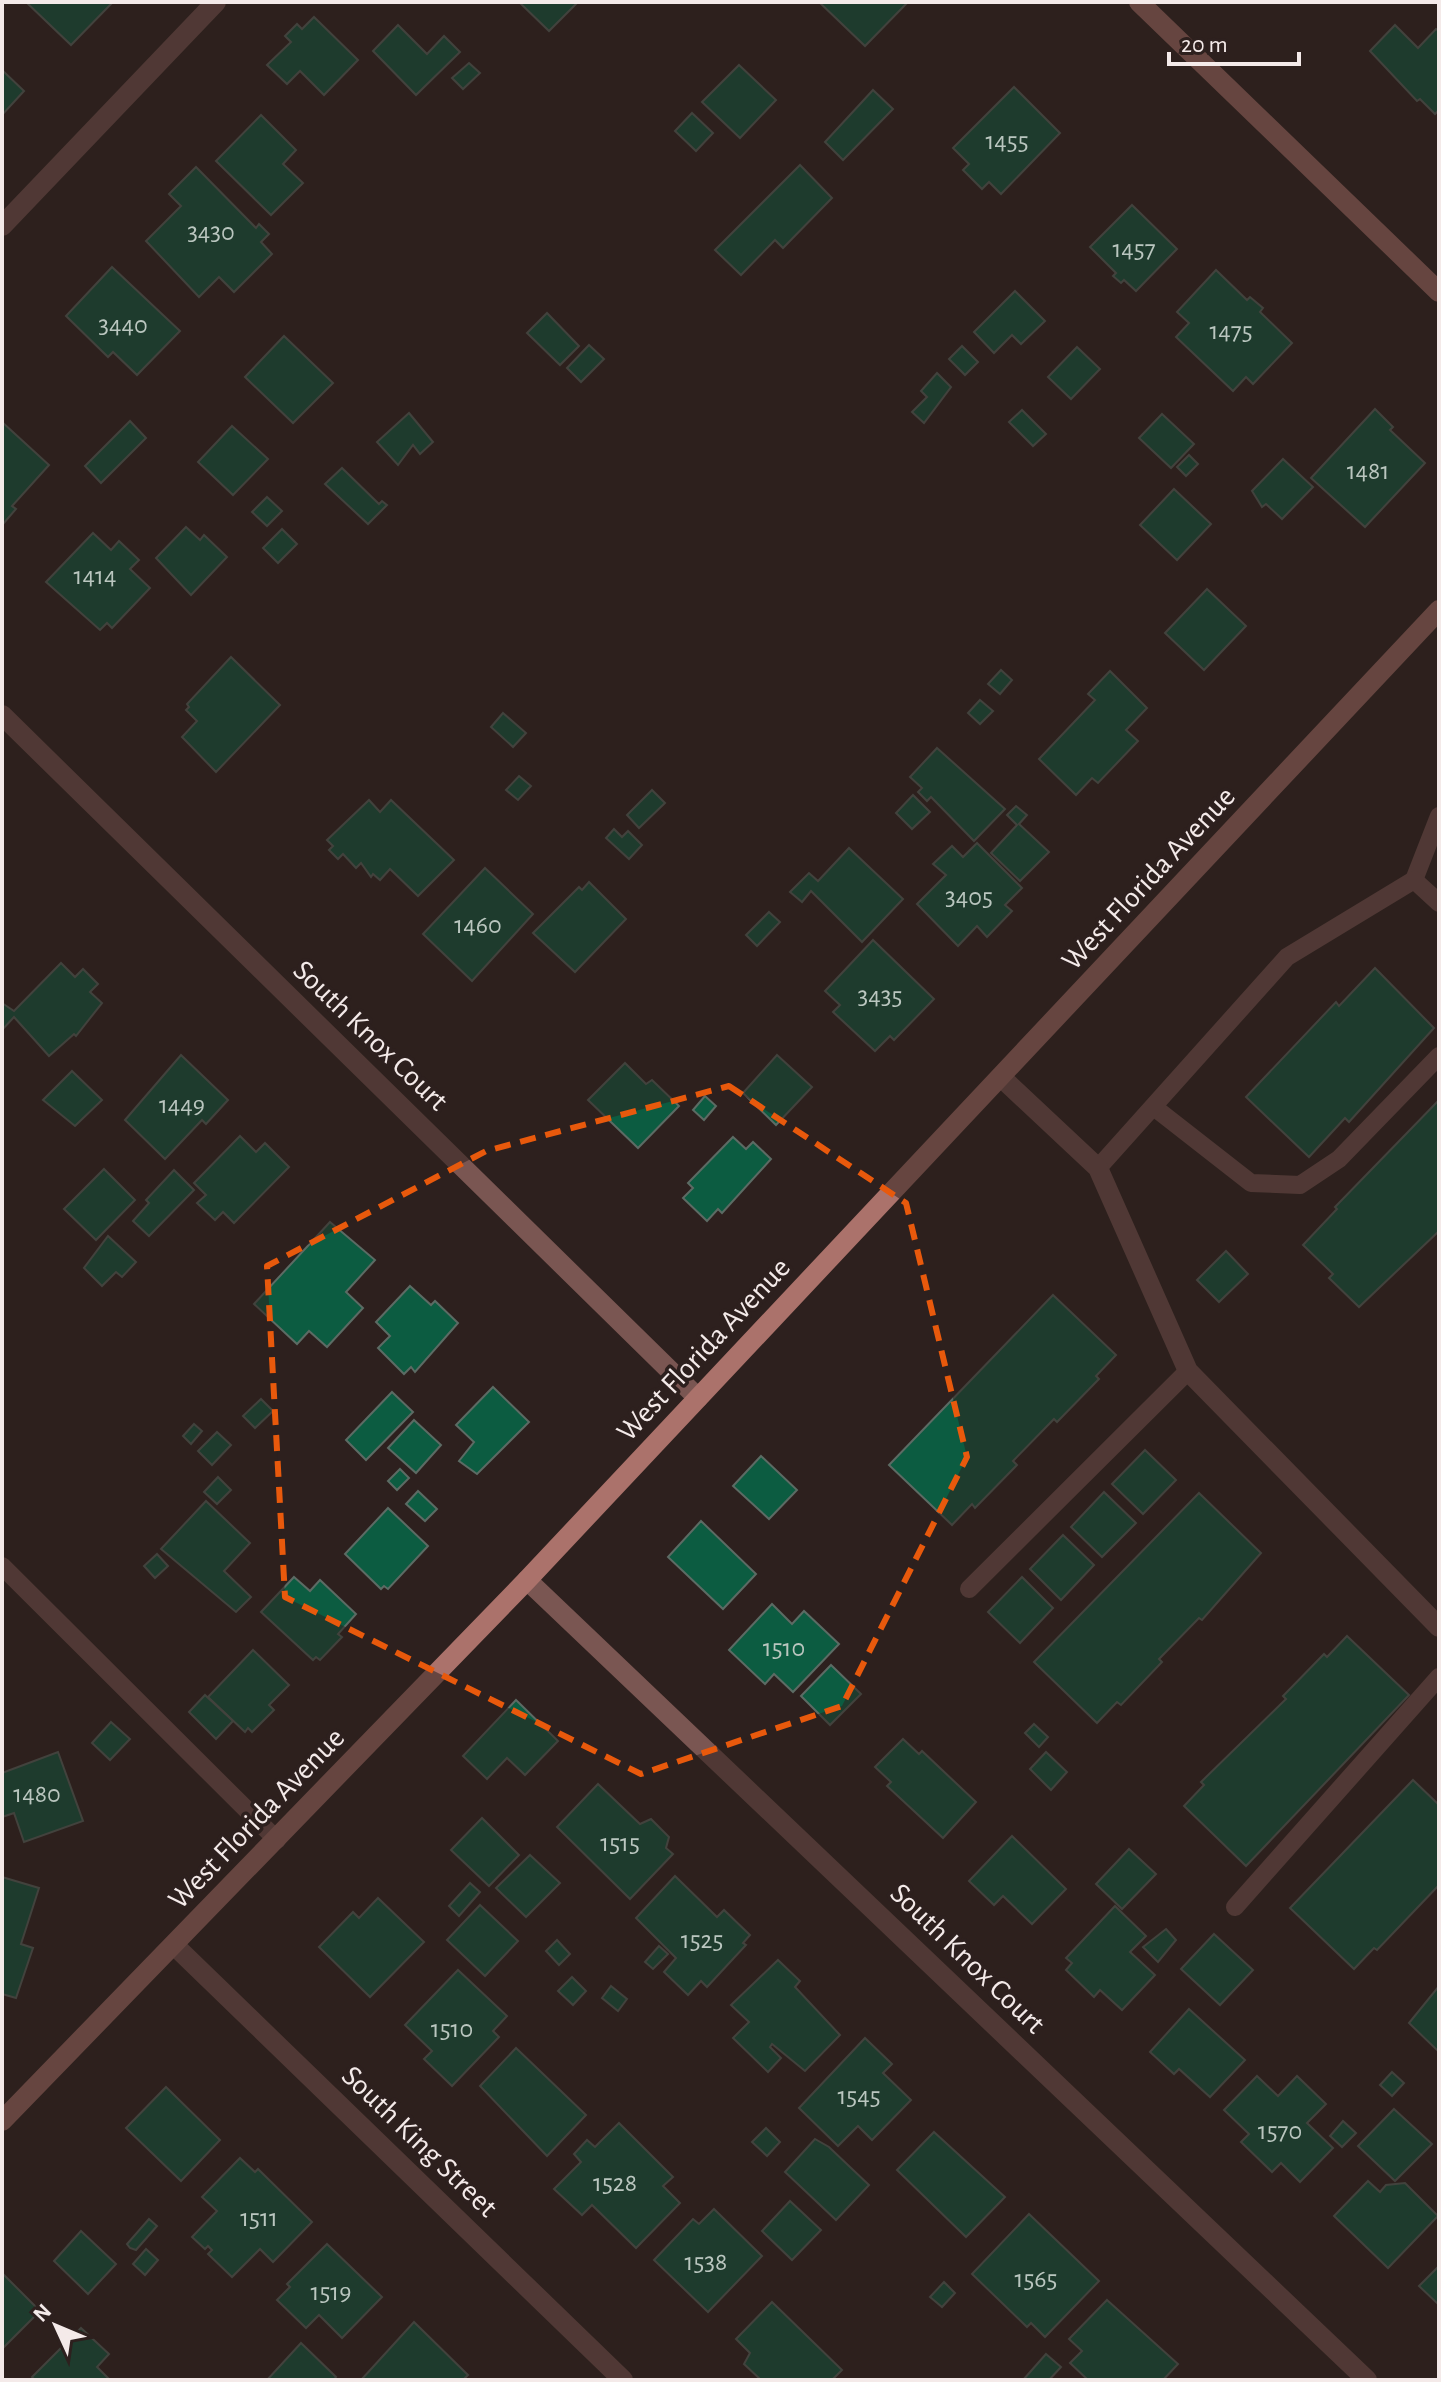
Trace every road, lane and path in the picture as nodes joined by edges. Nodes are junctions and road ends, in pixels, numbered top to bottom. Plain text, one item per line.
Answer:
1 (216, 2) edge
2 (1139, 2) edge
3 (5, 216) edge
4 (1439, 292) edge
5 (1439, 610) edge
6 (2, 715) edge
7 (1439, 816) edge
8 (1414, 880) junction
9 (1439, 903) edge
10 (1439, 1056) edge
11 (1002, 1078) junction
12 (1155, 1108) junction
13 (1098, 1168) junction
14 (1188, 1371) junction
15 (698, 1398) junction
16 (2, 1566) edge
17 (527, 1580) junction
18 (969, 1589) dead end
19 (1439, 1627) edge
20 (1439, 1677) edge
21 (277, 1840) junction
22 (1235, 1907) dead end
23 (174, 1945) junction
24 (2, 2121) edge
25 (623, 2380) edge
26 (1367, 2380) edge

1 - 3 street
2 - 4 street
5 - 11 street, West Florida Avenue
6 - 15 street, South Knox Court
7 - 8 lane
8 - 9 lane
8 - 12 lane
10 - 12 lane
11 - 13 street
11 - 15 street, West Florida Avenue
12 - 13 lane
13 - 14 street
14 - 18 lane
14 - 19 street
15 - 17 street, West Florida Avenue
16 - 21 lane
17 - 21 street, West Florida Avenue
17 - 26 street, South Knox Court
20 - 22 lane
21 - 23 street, West Florida Avenue
23 - 24 street, West Florida Avenue
23 - 25 street, South King Street

